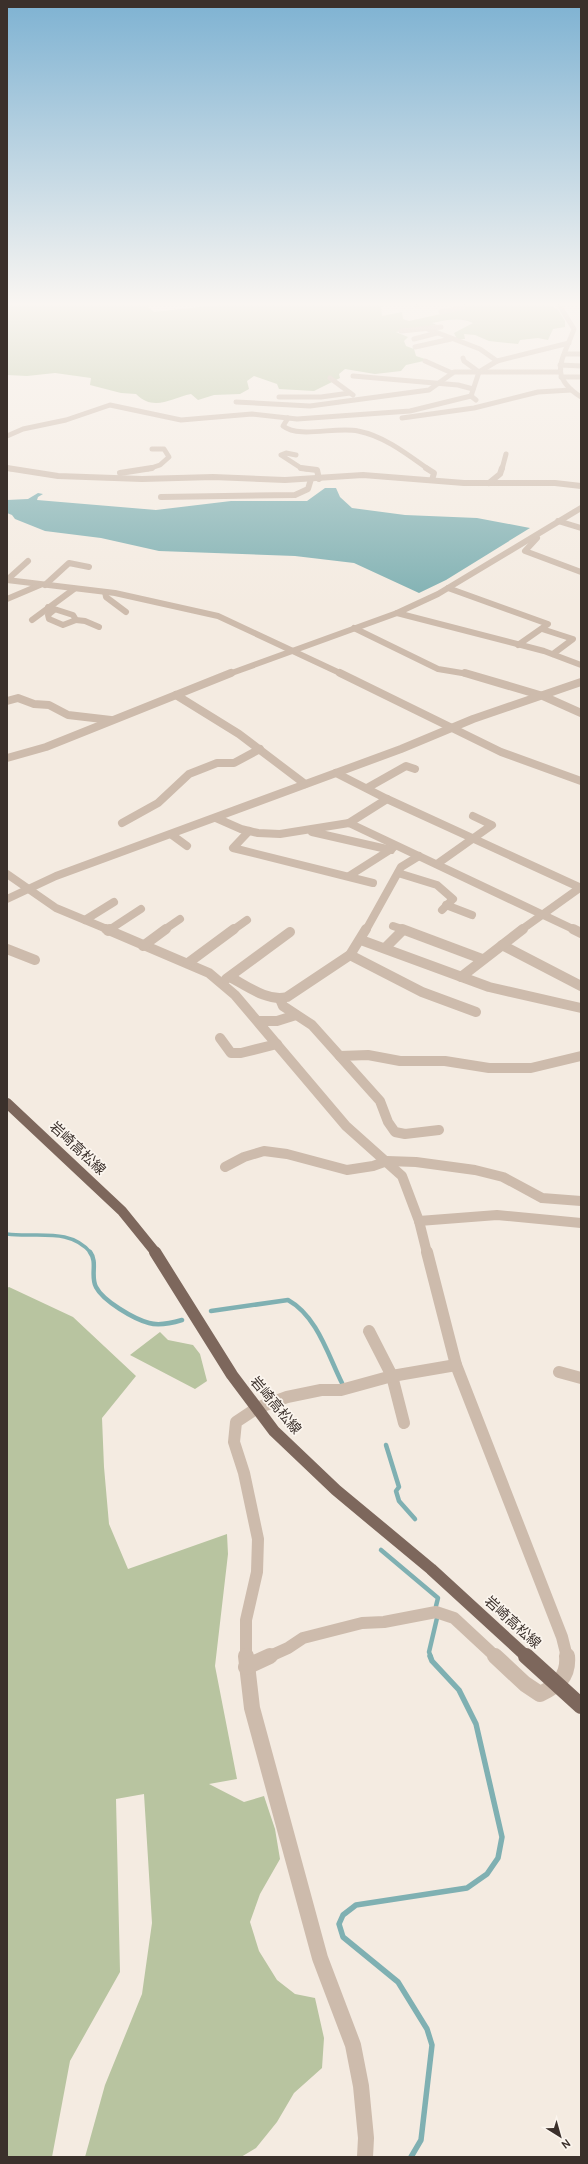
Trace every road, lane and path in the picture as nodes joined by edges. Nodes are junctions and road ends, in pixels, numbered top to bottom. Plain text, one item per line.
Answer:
1 (107, 406) edge
2 (115, 406) edge
3 (430, 406) edge
4 (483, 406) edge
5 (288, 418) junction
6 (393, 419) dead end
7 (7, 436) edge
8 (152, 449) dead end
9 (506, 454) dead end
10 (296, 456) dead end
11 (7, 468) edge
12 (101, 477) junction
13 (311, 479) junction
14 (319, 479) junction
15 (432, 480) junction
16 (489, 483) junction
17 (581, 486) edge
18 (161, 497) dead end
19 (581, 508) edge
20 (555, 522) junction
21 (581, 528) edge
22 (28, 561) dead end
23 (98, 565) dead end
24 (581, 572) edge
25 (7, 580) edge
26 (43, 585) junction
27 (448, 588) junction
28 (74, 589) junction
29 (105, 592) junction
30 (7, 598) edge
31 (51, 609) junction
32 (126, 612) dead end
33 (397, 613) junction
34 (32, 620) dead end
35 (76, 620) junction
36 (99, 627) dead end
37 (354, 628) junction
38 (542, 629) junction
39 (518, 645) junction
40 (292, 649) junction
41 (553, 654) junction
42 (581, 665) edge
43 (581, 682) edge
44 (176, 695) junction
45 (543, 696) junction
46 (7, 701) edge
47 (581, 714) edge
48 (113, 720) junction
49 (450, 728) junction
50 (260, 749) junction
51 (7, 758) edge
52 (415, 769) dead end
53 (336, 773) junction
54 (581, 781) edge
55 (305, 784) junction
56 (367, 788) junction
57 (387, 799) junction
58 (473, 816) dead end
59 (216, 818) junction
60 (122, 823) dead end
61 (349, 823) junction
62 (307, 830) junction
63 (249, 831) junction
64 (172, 835) junction
65 (474, 838) junction
66 (187, 846) dead end
67 (394, 848) junction
68 (419, 856) junction
69 (437, 864) junction
70 (398, 873) junction
71 (7, 874) edge
72 (349, 876) junction
73 (373, 883) dead end
74 (27, 888) junction
75 (581, 888) edge
76 (7, 898) edge
77 (114, 902) dead end
78 (141, 909) dead end
79 (472, 915) dead end
80 (542, 915) junction
81 (180, 919) dead end
82 (85, 920) junction
83 (247, 920) dead end
84 (393, 926) dead end
85 (403, 930) junction
86 (108, 931) junction
87 (290, 932) dead end
88 (581, 934) edge
89 (361, 940) junction
90 (502, 945) junction
91 (143, 946) junction
92 (385, 948) junction
93 (7, 949) edge
94 (350, 955) junction
95 (482, 959) junction
96 (35, 960) dead end
97 (188, 963) junction
98 (462, 976) junction
99 (225, 980) junction
100 (581, 986) edge
101 (280, 999) junction
102 (581, 1008) edge
103 (476, 1012) dead end
104 (296, 1015) junction
105 (258, 1021) junction
106 (220, 1038) dead end
107 (277, 1044) junction
108 (340, 1056) junction
109 (581, 1056) edge
110 (7, 1103) edge
111 (439, 1130) dead end
112 (387, 1161) junction
113 (225, 1167) dead end
114 (581, 1201) edge
115 (419, 1221) junction
116 (581, 1223) edge
117 (369, 1332) dead end
118 (456, 1365) junction
119 (559, 1372) dead end
120 (392, 1376) junction
121 (581, 1378) edge
122 (257, 1408) junction
123 (404, 1423) dead end
124 (246, 1667) junction
125 (559, 1684) junction
126 (581, 1706) edge
127 (365, 2157) edge

1 - 7 street
2 - 5 street
3 - 5 street
4 - 6 street
5 - 15 street
8 - 12 street
9 - 16 street
10 - 14 street
11 - 12 street
12 - 13 street
13 - 14 street
13 - 18 street
14 - 15 street
15 - 16 street
16 - 17 street
19 - 20 street
20 - 21 street
20 - 24 street
20 - 27 street
22 - 25 street
23 - 26 street
25 - 26 street
26 - 28 street
26 - 30 street
27 - 33 street
27 - 38 street
28 - 29 street
28 - 31 street
29 - 32 street
29 - 40 street
31 - 34 street
31 - 35 street
31 - 35 street
33 - 37 street
33 - 39 street
35 - 36 street
37 - 40 street
37 - 45 street
38 - 39 street
38 - 41 street
39 - 41 street
40 - 44 street
40 - 49 street
41 - 42 street
43 - 45 street
44 - 48 street
44 - 50 street
45 - 47 street
45 - 49 street
46 - 48 street
48 - 51 street
49 - 53 street
49 - 54 street
50 - 55 street
50 - 60 street
52 - 56 street
53 - 55 street
53 - 56 street
55 - 59 street
56 - 57 street
57 - 61 street
57 - 65 street
58 - 65 street
59 - 63 street
59 - 64 street
61 - 62 street
61 - 67 street
62 - 63 street
62 - 67 street
63 - 72 street
64 - 66 street
64 - 74 street
65 - 69 street
65 - 75 street
67 - 68 street
67 - 72 street
68 - 69 street
68 - 70 street
69 - 80 street
70 - 79 street
70 - 89 street
71 - 74 street
72 - 73 street
74 - 76 street
74 - 82 street
75 - 80 street
77 - 82 street
78 - 86 street
80 - 88 street
80 - 90 street
81 - 91 street
82 - 86 street
83 - 97 street
84 - 85 street
85 - 92 street
85 - 95 street
86 - 91 street
87 - 99 street
89 - 92 street
89 - 94 street
90 - 95 street
90 - 100 street
91 - 97 street
92 - 98 street
93 - 96 street
94 - 101 street
94 - 103 street
95 - 98 street
97 - 99 street
98 - 102 street
99 - 101 street
99 - 105 street
101 - 104 street
104 - 105 street
104 - 108 street
105 - 107 street
106 - 107 street
107 - 112 street
108 - 109 street
108 - 111 street
110 - 122 main road, 岩崎高松線
112 - 113 street
112 - 114 street
112 - 115 street
115 - 116 street
115 - 118 street
117 - 120 street
118 - 120 street
118 - 125 street
119 - 121 street
120 - 122 street
120 - 123 street
122 - 124 street
122 - 125 main road, 岩崎高松線
124 - 125 street
124 - 127 street
125 - 126 main road, 岩崎高松線

